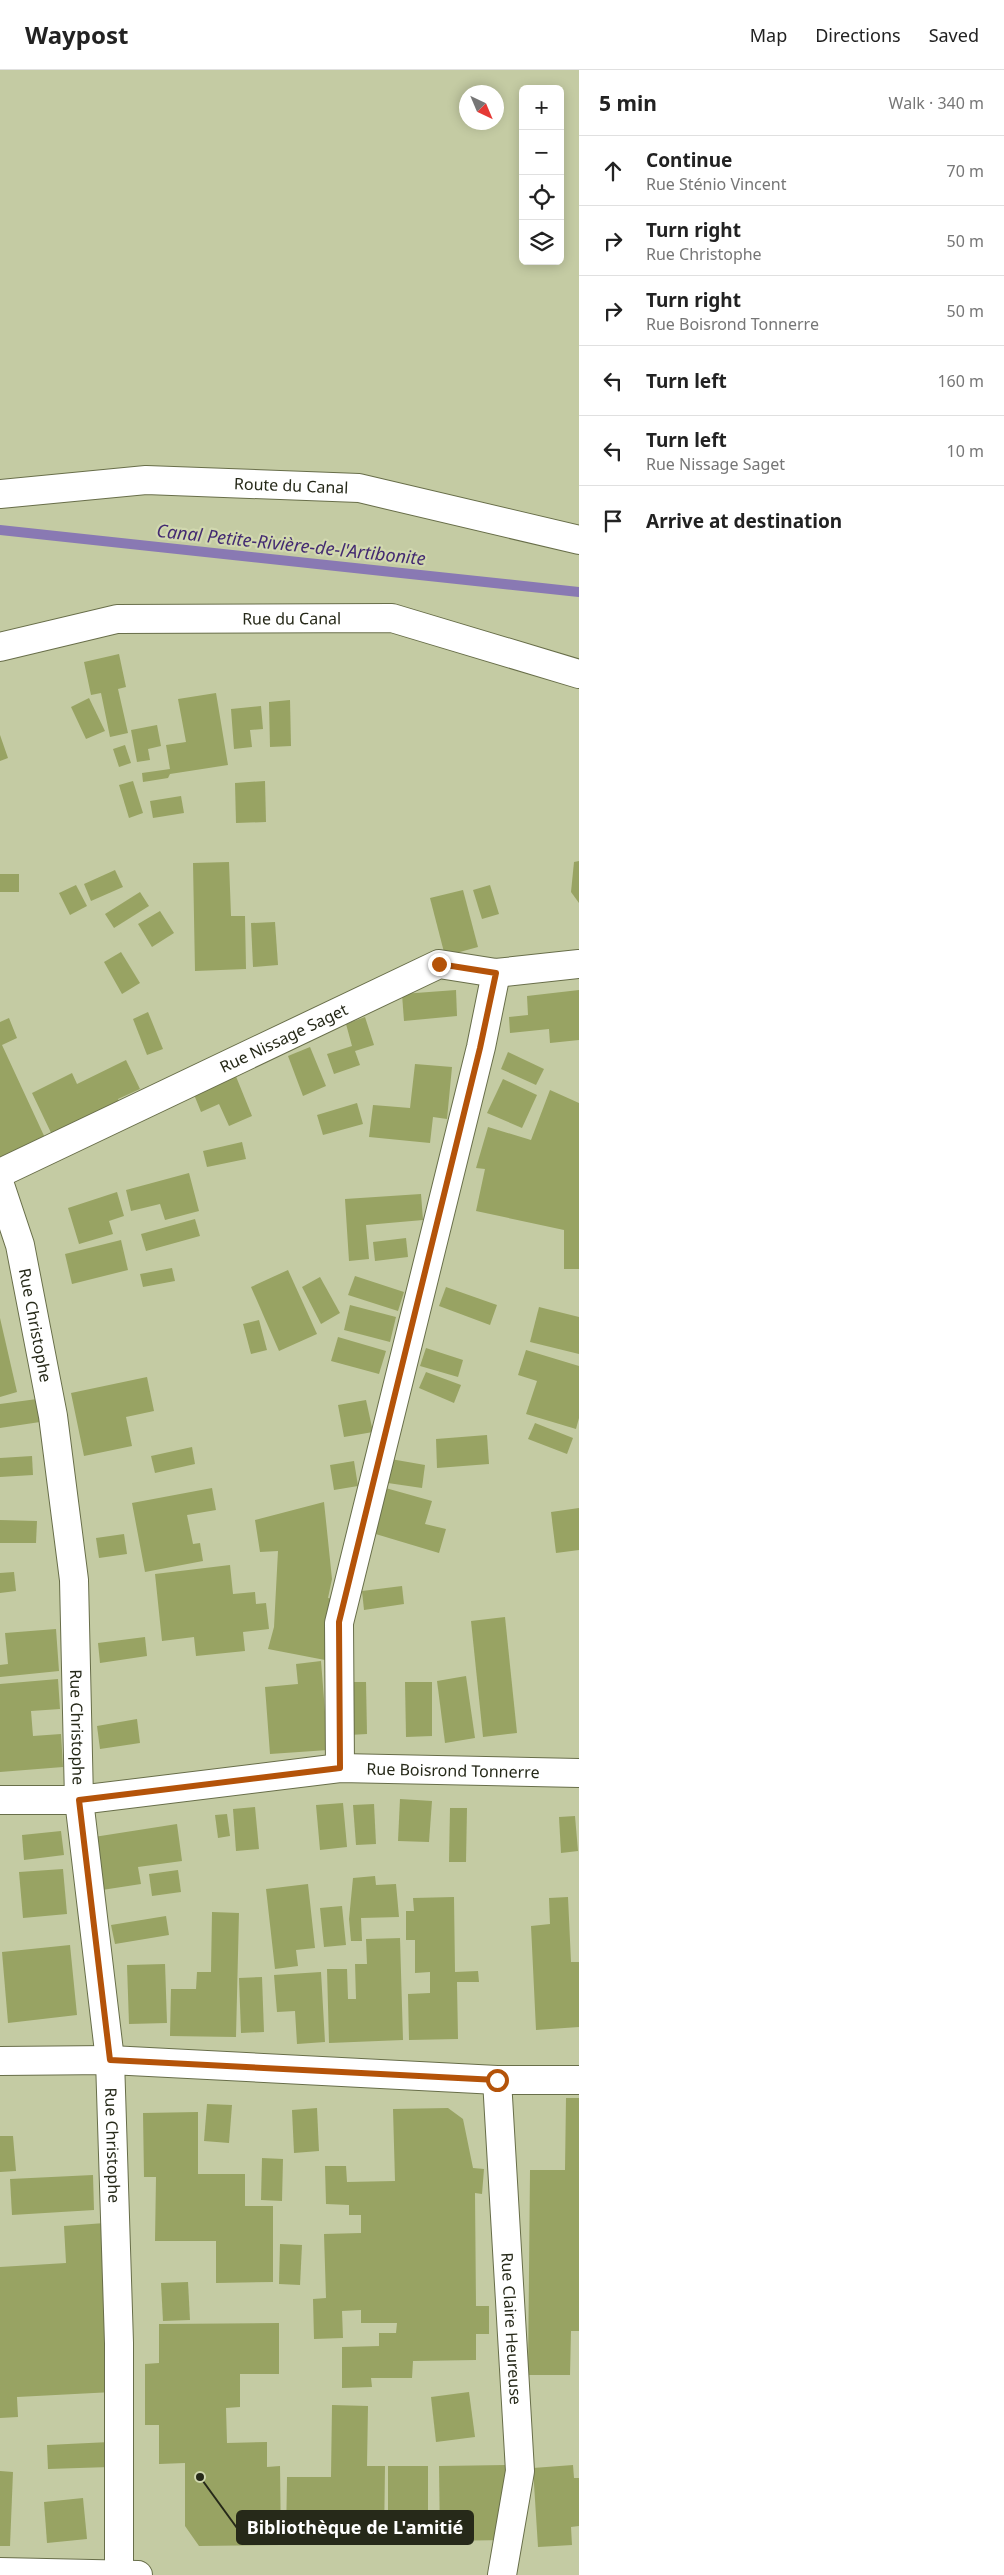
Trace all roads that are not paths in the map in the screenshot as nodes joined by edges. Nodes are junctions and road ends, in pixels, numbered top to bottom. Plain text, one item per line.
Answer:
1 (0, 494) edge
2 (579, 540) edge
3 (0, 648) edge
4 (579, 674) edge
5 (579, 964) edge
6 (496, 973) junction
7 (0, 1173) edge
8 (0, 1185) edge
9 (340, 1768) junction
10 (579, 1773) edge
11 (0, 1800) edge
12 (79, 1800) junction
13 (110, 2060) junction
14 (0, 2061) edge
15 (497, 2080) junction
16 (579, 2080) edge
17 (0, 2572) edge
18 (119, 2575) edge
19 (138, 2575) edge
20 (502, 2575) edge

1 - 2 street, Route du Canal
3 - 4 street, Rue du Canal
5 - 6 street, Rue Nissage Saget
6 - 7 street, Rue Nissage Saget
6 - 9 street
8 - 12 street, Rue Christophe
9 - 10 street, Rue Boisrond Tonnerre
9 - 12 street, Rue Boisrond Tonnerre
11 - 12 street, Rue Boisrond Tonnerre
12 - 13 street, Rue Christophe
13 - 14 street
13 - 15 street
13 - 18 street, Rue Christophe
15 - 16 street
15 - 20 street, Rue Claire Heureuse
17 - 18 street
18 - 19 street

